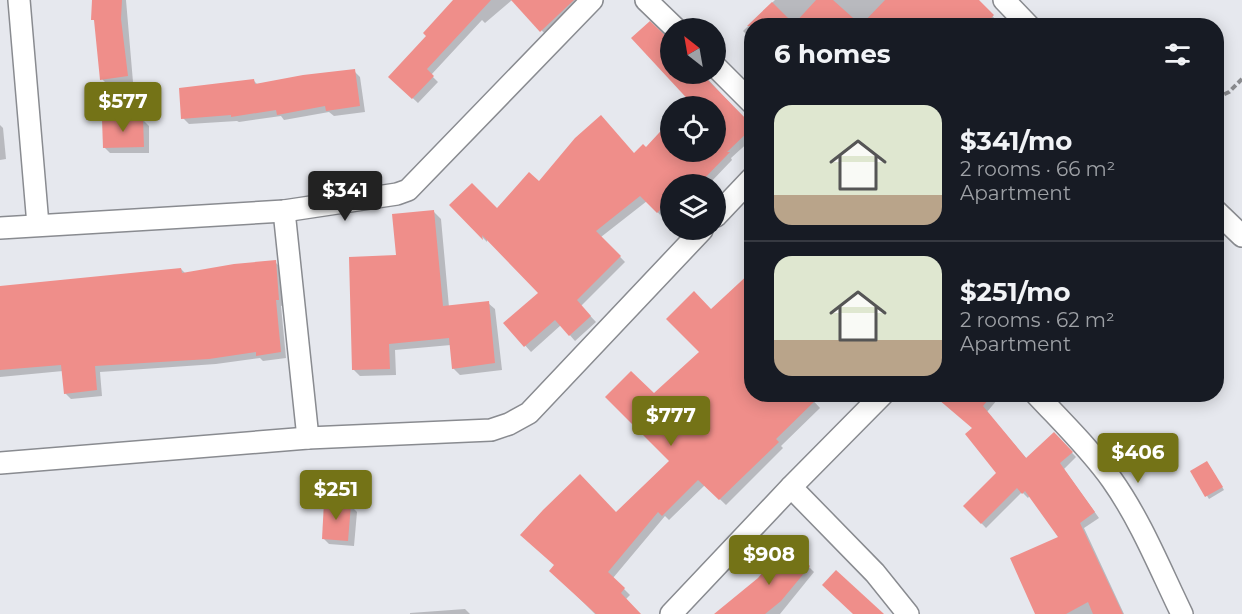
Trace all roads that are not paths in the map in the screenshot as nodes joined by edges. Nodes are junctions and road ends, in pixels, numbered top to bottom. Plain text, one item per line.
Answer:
1 (19, 0) edge
2 (592, 0) edge
3 (646, 0) edge
4 (1004, 0) edge
5 (665, 18) edge
6 (1021, 18) edge
7 (726, 78) edge
8 (744, 95) edge
9 (744, 186) edge
10 (726, 205) edge
11 (284, 211) junction
12 (1224, 219) edge
13 (38, 225) junction
14 (0, 228) edge
15 (1242, 236) edge
16 (693, 240) edge
17 (875, 402) edge
18 (1044, 402) edge
19 (308, 438) junction
20 (0, 463) edge
21 (790, 487) junction
22 (671, 614) edge
23 (908, 614) edge
24 (1182, 614) edge

1 - 13 street
2 - 11 street
3 - 5 street
4 - 6 street
7 - 8 street
9 - 10 street
11 - 13 street
11 - 19 street
12 - 15 street
13 - 14 street
16 - 19 street
17 - 21 street
18 - 24 street
19 - 20 street
21 - 22 street
21 - 23 street

